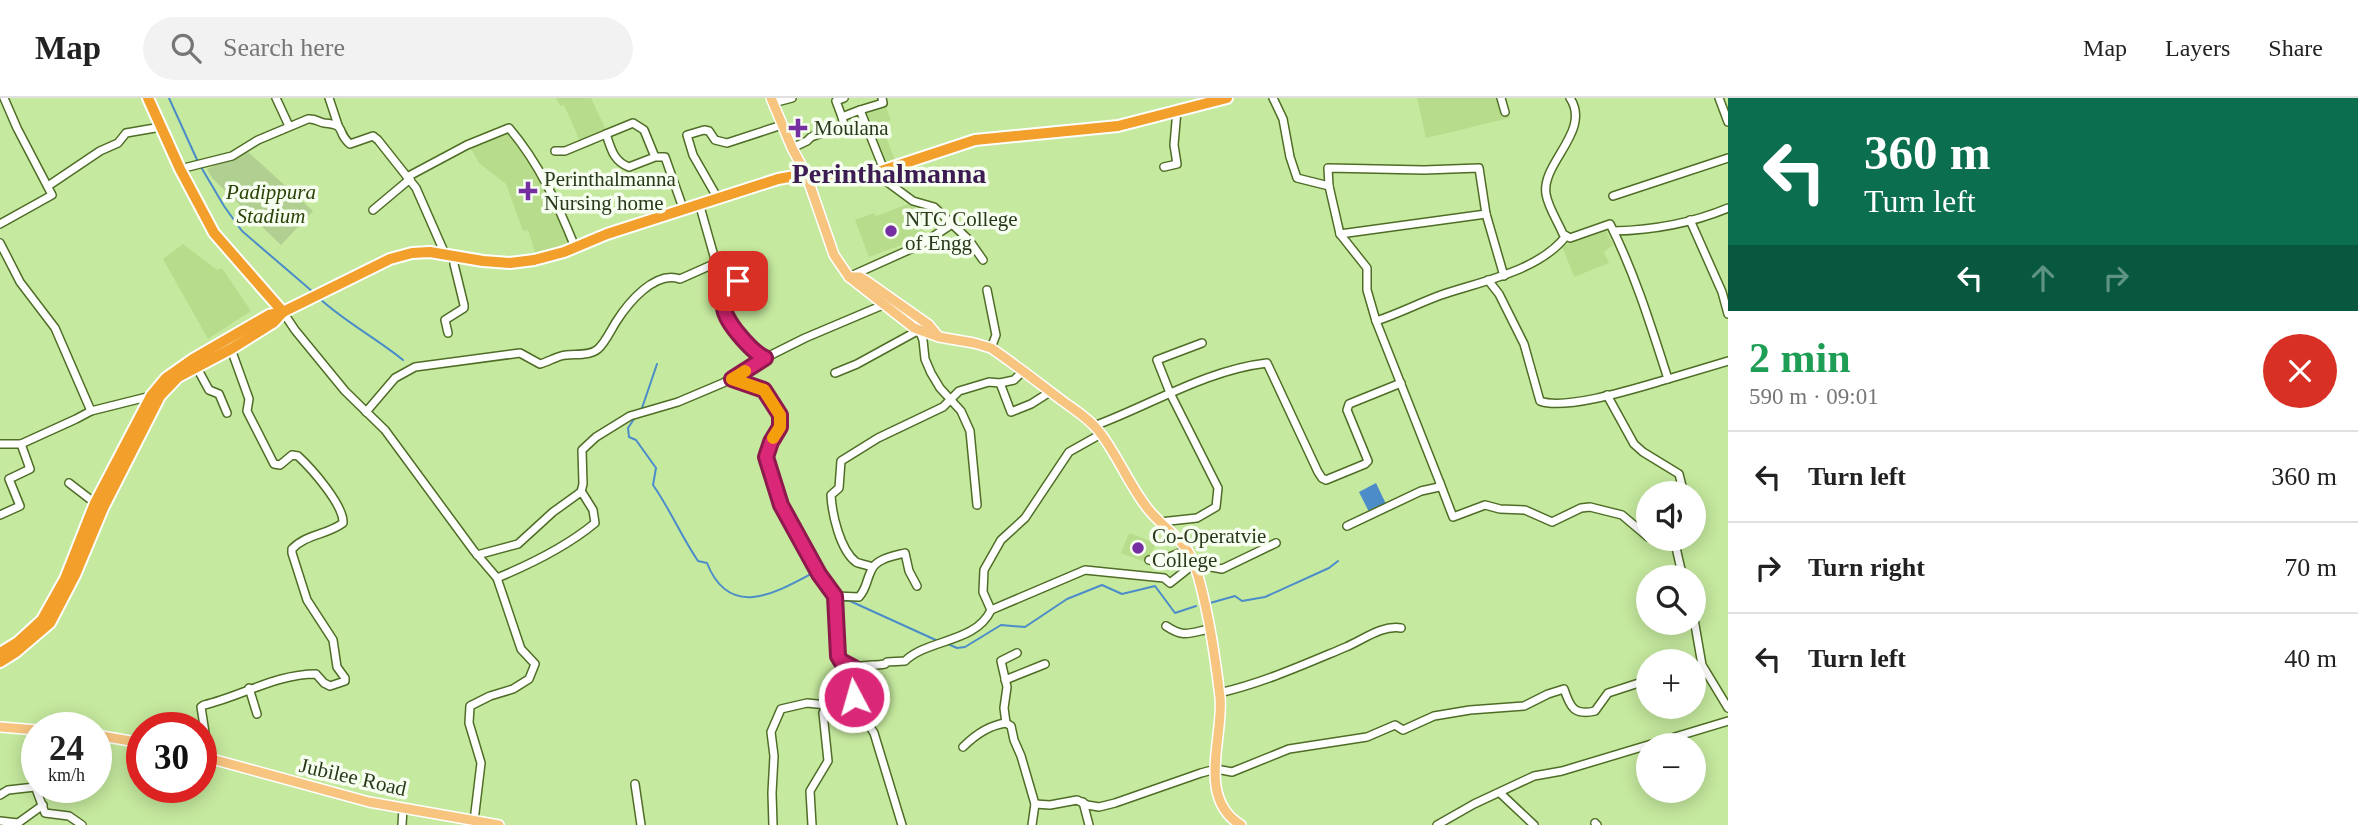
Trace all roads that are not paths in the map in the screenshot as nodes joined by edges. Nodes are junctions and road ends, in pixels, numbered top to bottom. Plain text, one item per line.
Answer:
1 (4, 98) edge
2 (148, 98) edge
3 (276, 98) edge
4 (329, 98) edge
5 (792, 98) edge
6 (844, 98) edge
7 (882, 98) edge
8 (1227, 98) edge
9 (1273, 98) edge
10 (1501, 98) edge
11 (1570, 98) edge
12 (1719, 98) edge
13 (772, 101) edge
14 (860, 110) junction
15 (1177, 110) junction
16 (1504, 111) dead end
17 (842, 117) junction
18 (1728, 122) edge
19 (338, 125) junction
20 (782, 125) junction
21 (289, 126) junction
22 (161, 127) junction
23 (606, 134) junction
24 (792, 148) junction
25 (555, 151) dead end
26 (655, 157) junction
27 (1728, 158) edge
28 (1164, 167) dead end
29 (180, 169) junction
30 (879, 171) junction
31 (806, 174) junction
32 (409, 178) junction
33 (48, 186) junction
34 (1329, 187) junction
35 (1613, 196) dead end
36 (717, 197) junction
37 (699, 203) junction
38 (683, 208) junction
39 (1728, 208) edge
40 (373, 210) dead end
41 (1486, 214) junction
42 (1690, 220) junction
43 (0, 225) edge
44 (952, 225) junction
45 (1614, 231) junction
46 (1340, 234) junction
47 (1566, 236) junction
48 (1, 245) edge
49 (575, 247) junction
50 (450, 254) junction
51 (753, 260) dead end
52 (983, 260) dead end
53 (716, 263) junction
54 (727, 271) junction
55 (1504, 275) junction
56 (849, 278) junction
57 (1489, 280) junction
58 (987, 290) dead end
59 (1725, 291) edge
60 (883, 305) junction
61 (284, 312) junction
62 (1728, 314) edge
63 (1376, 321) junction
64 (919, 330) junction
65 (448, 333) dead end
66 (939, 337) junction
67 (1202, 343) dead end
68 (991, 348) junction
69 (231, 349) junction
70 (765, 358) junction
71 (1728, 361) edge
72 (197, 368) junction
73 (1023, 371) junction
74 (835, 373) dead end
75 (178, 374) junction
76 (732, 379) junction
77 (1668, 379) junction
78 (1000, 383) junction
79 (1401, 383) junction
80 (1050, 392) junction
81 (1170, 393) junction
82 (1607, 395) junction
83 (150, 396) junction
84 (950, 401) junction
85 (91, 411) junction
86 (366, 412) junction
87 (227, 413) dead end
88 (1098, 430) junction
89 (0, 444) edge
90 (21, 444) junction
91 (1681, 481) edge
92 (69, 483) dead end
93 (1440, 483) junction
94 (582, 492) junction
95 (94, 503) junction
96 (977, 505) dead end
97 (0, 515) edge
98 (1160, 522) junction
99 (1347, 526) dead end
100 (1636, 528) edge
101 (1276, 543) dead end
102 (1187, 550) junction
103 (477, 555) junction
104 (1149, 560) dead end
105 (1194, 564) junction
106 (872, 567) junction
107 (497, 578) junction
108 (917, 586) dead end
109 (835, 596) junction
110 (991, 610) junction
111 (1166, 626) dead end
112 (1401, 628) dead end
113 (1209, 629) junction
114 (0, 653) edge
115 (1017, 653) dead end
116 (0, 662) edge
117 (1045, 664) dead end
118 (854, 668) junction
119 (1706, 672) edge
120 (1005, 680) junction
121 (1636, 684) edge
122 (249, 688) junction
123 (1219, 693) junction
124 (854, 697) junction
125 (827, 705) junction
126 (1728, 708) edge
127 (201, 712) edge
128 (257, 714) dead end
129 (1728, 721) edge
130 (1006, 723) junction
131 (0, 727) edge
132 (21, 729) edge
133 (963, 747) dead end
134 (217, 760) edge
135 (1216, 769) junction
136 (635, 784) dead end
137 (21, 789) edge
138 (1500, 793) junction
139 (0, 795) edge
140 (1083, 803) junction
141 (1035, 804) junction
142 (43, 805) joint
143 (403, 808) junction
144 (0, 821) edge
145 (481, 823) edge
146 (82, 825) edge
147 (402, 825) edge
148 (499, 825) edge
149 (641, 825) edge
150 (773, 825) edge
151 (812, 825) edge
152 (902, 825) edge
153 (1032, 825) edge
154 (1088, 825) edge
155 (1241, 825) edge
156 (1437, 825) edge
157 (1534, 825) edge

1 - 33 street
2 - 22 highway
3 - 21 street
4 - 19 street
5 - 13 street
6 - 17 street
7 - 14 street
8 - 15 highway
9 - 34 street
10 - 16 street
11 - 47 street
12 - 18 street
13 - 20 main road
14 - 17 street
14 - 30 street
15 - 28 street
15 - 30 highway
17 - 24 street
19 - 21 street
19 - 32 street
20 - 24 main road
20 - 36 street
21 - 29 street
22 - 29 highway
22 - 33 street
23 - 25 street
23 - 26 street
23 - 26 street
24 - 31 main road
26 - 38 street
27 - 35 street
29 - 61 highway
30 - 31 highway
30 - 44 street
31 - 36 highway
31 - 56 main road
32 - 40 street
32 - 49 street
32 - 50 street
33 - 43 street
34 - 41 street
34 - 46 street
36 - 37 highway
37 - 38 highway
37 - 53 street
38 - 49 highway
39 - 42 street
41 - 46 street
41 - 55 street
42 - 45 street
42 - 59 street
44 - 52 street
44 - 56 street
45 - 47 street
45 - 77 street
46 - 63 street
47 - 55 street
48 - 85 street
49 - 50 highway
50 - 61 highway
50 - 65 street
51 - 54 street
53 - 54 street
53 - 86 street
54 - 70 street
55 - 57 street
56 - 60 main road
56 - 66 main road
57 - 63 street
57 - 82 street
58 - 68 street
59 - 62 street
60 - 64 main road
60 - 70 street
61 - 69 highway
61 - 75 highway
61 - 86 street
63 - 79 street
64 - 66 main road
64 - 74 street
64 - 84 street
66 - 68 main road
67 - 81 street
68 - 73 main road
69 - 72 highway
69 - 122 street
70 - 76 street
71 - 77 street
72 - 75 highway
72 - 87 street
73 - 78 street
73 - 80 main road
75 - 83 highway
75 - 116 highway
76 - 94 street
76 - 109 street
77 - 82 street
78 - 80 street
78 - 84 street
79 - 81 street
79 - 93 street
80 - 88 main road
81 - 88 street
81 - 98 street
82 - 91 street
83 - 85 street
83 - 95 highway
84 - 96 street
84 - 106 street
85 - 90 street
86 - 103 street
88 - 98 main road
88 - 110 street
89 - 90 street
90 - 97 street
92 - 95 street
93 - 99 street
93 - 100 street
94 - 103 street
94 - 107 street
95 - 114 highway
98 - 102 main road
101 - 105 street
102 - 104 street
102 - 105 main road
103 - 107 street
105 - 110 street
105 - 113 main road
106 - 108 street
106 - 109 street
107 - 145 street
109 - 118 street
110 - 118 street
111 - 113 street
112 - 123 street
113 - 123 main road
115 - 120 street
117 - 120 street
118 - 124 street
119 - 126 street
120 - 130 street
121 - 135 street
122 - 127 street
122 - 128 street
123 - 135 main road
124 - 125 street
124 - 152 street
125 - 150 street
125 - 151 street
129 - 138 street
130 - 133 street
130 - 141 street
131 - 132 main road
134 - 143 main road, Jubilee Road
135 - 140 street
135 - 155 main road
136 - 149 street
137 - 139 street
138 - 156 street
138 - 157 street
140 - 141 street
140 - 154 street
141 - 153 street
142 - 144 street
142 - 146 street
143 - 145 main road, Jubilee Road
143 - 147 street
145 - 148 main road, Jubilee Road

